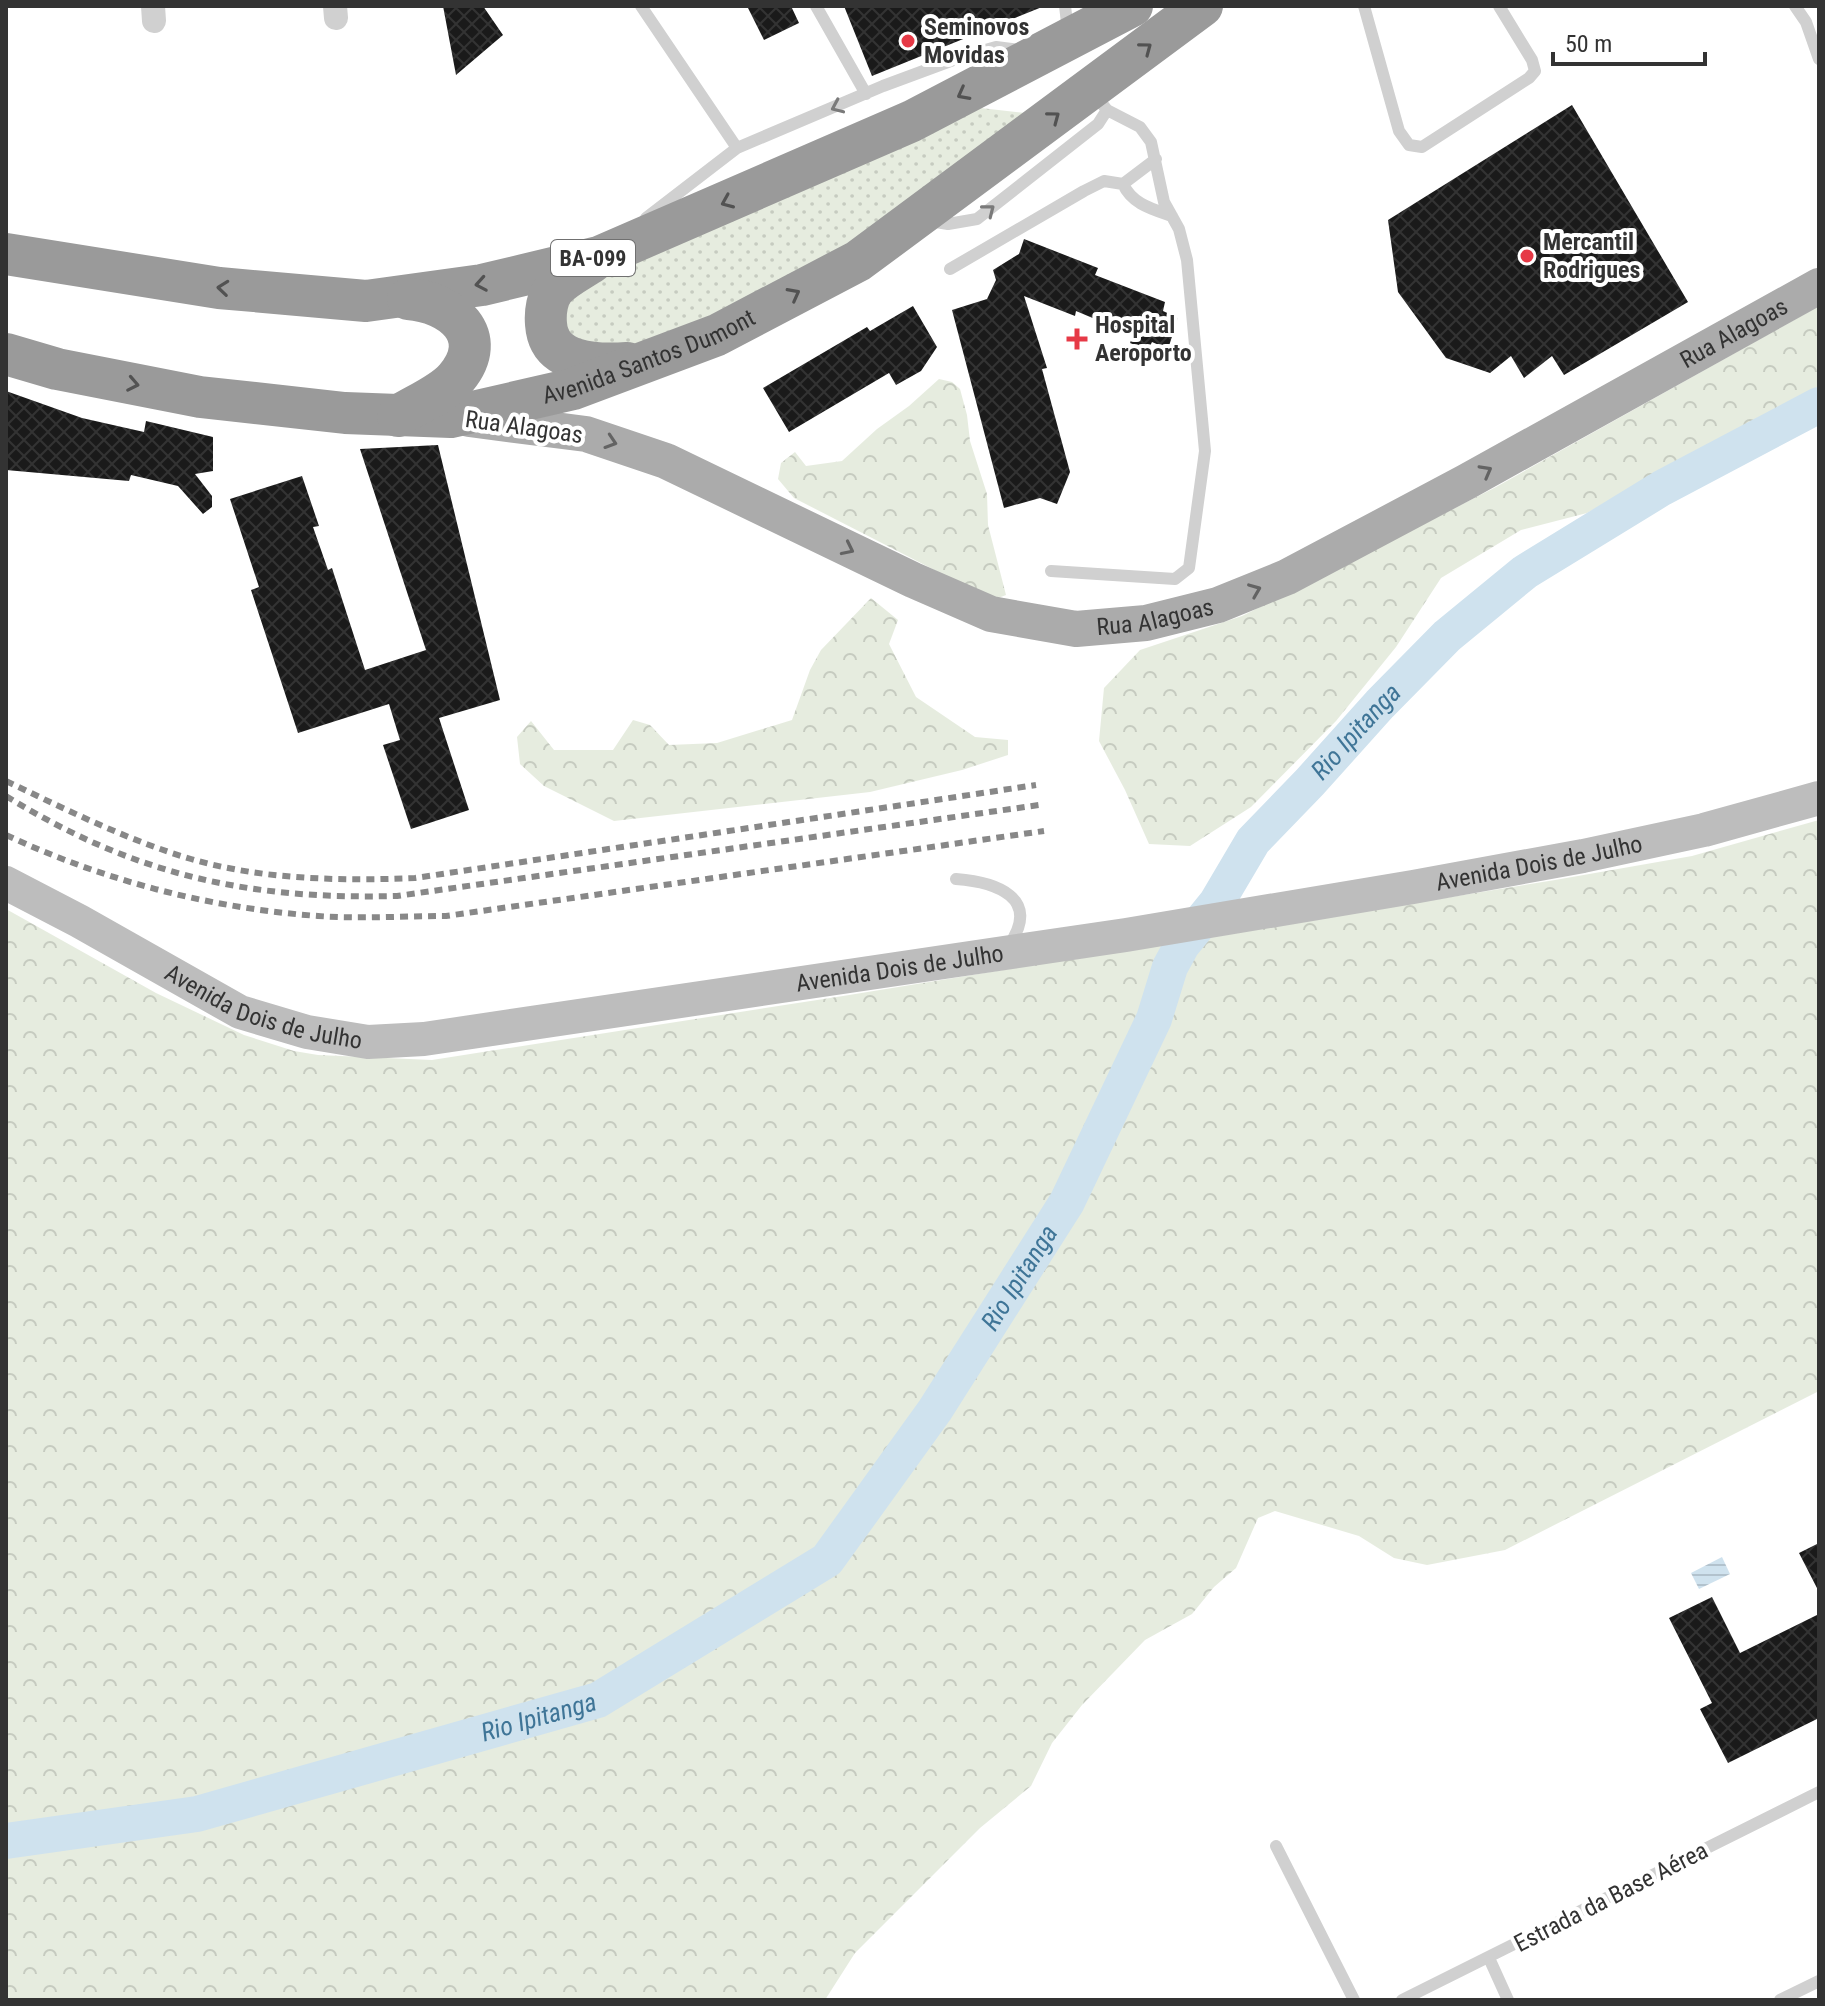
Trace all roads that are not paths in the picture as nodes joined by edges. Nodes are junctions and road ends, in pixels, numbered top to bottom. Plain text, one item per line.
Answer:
1 (641, 6) edge
2 (816, 6) edge
3 (1132, 6) edge
4 (1202, 6) edge
5 (1364, 6) edge
6 (1499, 6) edge
7 (1795, 6) edge
8 (1059, 33) edge
9 (1819, 59) edge
10 (866, 94) junction
11 (1099, 100) junction
12 (737, 148) junction
13 (1156, 159) junction
14 (1123, 184) junction
15 (1172, 216) junction
16 (6, 254) edge
17 (599, 257) junction
18 (950, 269) dead end
19 (1819, 286) edge
20 (366, 301) junction
21 (6, 354) edge
22 (646, 361) junction
23 (398, 416) junction
24 (451, 417) junction
25 (1051, 571) dead end
26 (1819, 798) edge
27 (956, 879) dead end
28 (6, 883) edge
29 (1003, 954) junction
30 (1819, 1792) edge
31 (1276, 1846) dead end
32 (1489, 1958) junction
33 (1819, 1981) edge
34 (1354, 2000) edge
35 (1402, 2000) edge
36 (1508, 2000) edge
37 (1780, 2000) edge

1 - 12 lane
2 - 10 lane
3 - 8 highway, BA-099
11 -> 4 highway, Avenida Santos Dumont
5 - 6 lane
7 - 9 lane
8 - 10 lane
8 -> 17 highway, BA-099
10 -> 12 lane
11 - 13 lane
22 -> 11 highway, Avenida Santos Dumont
12 - 17 lane
13 - 14 lane
13 - 15 lane
14 - 15 lane
14 - 18 lane
15 - 25 lane
20 -> 16 highway, BA-099
17 -> 20 highway, BA-099
17 - 22 highway
24 -> 19 main road, Rua Alagoas
20 - 23 highway
21 -> 23 highway, Avenida Santos Dumont
22 - 24 highway, Avenida Santos Dumont
23 - 24 highway, Avenida Santos Dumont
26 - 29 street, Avenida Dois de Julho
27 - 29 lane
28 - 29 street, Avenida Dois de Julho
30 - 32 lane, Estrada da Base Aérea
31 - 34 lane
32 - 35 lane, Estrada da Base Aérea
32 - 36 lane
33 - 37 lane

